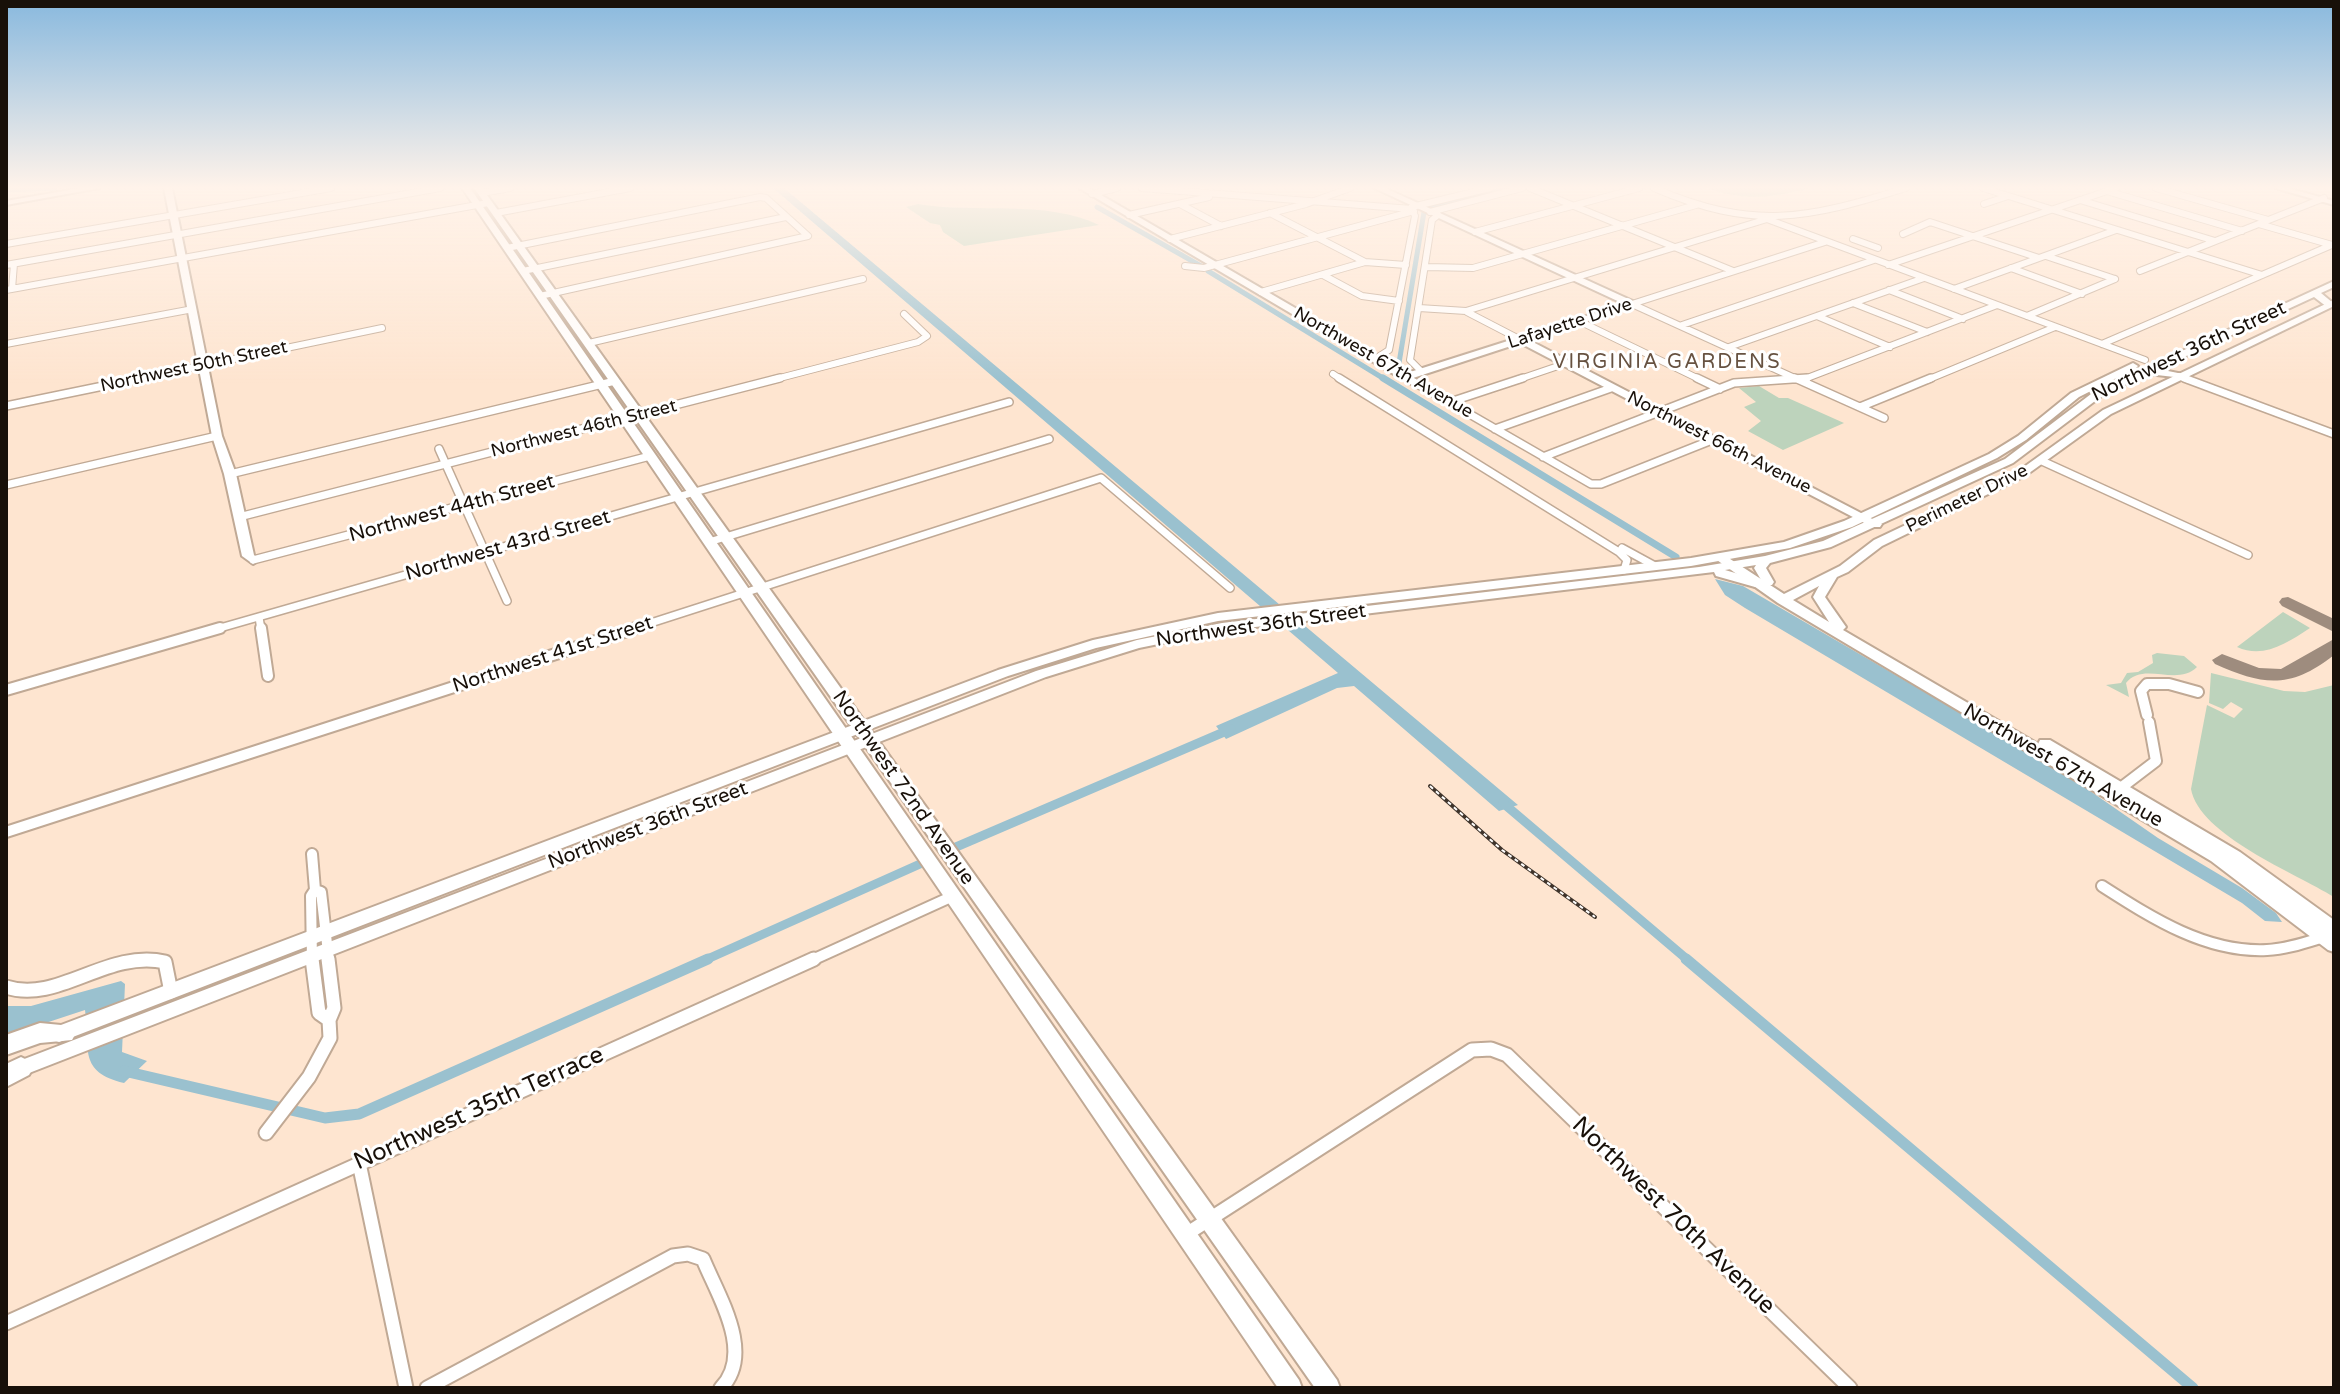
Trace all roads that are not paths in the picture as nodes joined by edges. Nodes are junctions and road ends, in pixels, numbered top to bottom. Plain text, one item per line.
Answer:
1 (75, 253) edge
2 (182, 253) edge
3 (211, 253) edge
4 (511, 253) edge
5 (524, 253) edge
6 (612, 253) edge
7 (738, 253) edge
8 (1195, 253) edge
9 (1261, 253) edge
10 (1347, 253) edge
11 (1409, 253) edge
12 (1428, 253) edge
13 (1526, 253) edge
14 (1660, 253) edge
15 (1689, 253) edge
16 (1790, 253) edge
17 (1855, 253) edge
18 (1923, 253) edge
19 (2029, 253) edge
20 (2053, 253) edge
21 (2185, 253) edge
22 (2191, 253) edge
23 (2314, 253) edge
24 (1523, 254) junction
25 (2042, 257) junction
26 (183, 258) junction
27 (1874, 260) junction
28 (1365, 262) junction
29 (10, 265) edge
30 (1216, 265) junction
31 (1406, 265) junction
32 (1888, 265) junction
33 (1185, 266) dead end
34 (1426, 267) junction
35 (2011, 268) junction
36 (535, 269) junction
37 (523, 271) junction
38 (1733, 271) junction
39 (2140, 271) dead end
40 (1323, 275) junction
41 (2262, 275) junction
42 (2334, 275) edge
43 (1576, 278) junction
44 (1924, 278) junction
45 (863, 279) dead end
46 (2334, 284) edge
47 (1954, 289) junction
48 (9, 290) edge
49 (1889, 290) junction
50 (1261, 292) junction
51 (553, 293) junction
52 (2082, 294) junction
53 (2313, 294) junction
54 (540, 296) junction
55 (2295, 297) junction
56 (1399, 301) junction
57 (1853, 303) junction
58 (1632, 304) junction
59 (2332, 304) edge
60 (1997, 305) junction
61 (1419, 308) junction
62 (193, 309) junction
63 (1466, 311) junction
64 (904, 314) dead end
65 (1817, 316) junction
66 (2027, 316) junction
67 (1963, 319) junction
68 (1579, 321) junction
69 (2229, 322) junction
70 (1682, 325) junction
71 (2241, 326) junction
72 (2055, 327) junction
73 (382, 328) dead end
74 (565, 330) junction
75 (580, 330) junction
76 (1927, 332) junction
77 (1521, 340) junction
78 (589, 343) junction
79 (6, 344) edge
80 (2102, 344) junction
81 (1729, 347) junction
82 (1890, 347) junction
83 (1375, 359) junction
84 (2165, 361) junction
85 (1564, 364) junction
86 (205, 365) junction
87 (2145, 365) junction
88 (1422, 372) junction
89 (1333, 374) dead end
90 (2179, 376) junction
91 (1406, 377) junction
92 (1801, 380) junction
93 (615, 381) junction
94 (602, 384) junction
95 (1611, 388) junction
96 (1720, 389) junction
97 (2075, 395) junction
98 (2088, 399) junction
99 (1009, 402) dead end
100 (1450, 402) junction
101 (6, 406) edge
102 (1860, 407) junction
103 (1659, 412) junction
104 (639, 415) junction
105 (624, 418) junction
106 (1884, 418) dead end
107 (1424, 429) junction
108 (1495, 429) junction
109 (2334, 434) edge
110 (217, 436) junction
111 (1049, 439) dead end
112 (1712, 440) junction
113 (662, 447) junction
114 (439, 449) dead end
115 (650, 456) junction
116 (1543, 457) junction
117 (1984, 461) junction
118 (2042, 461) junction
119 (446, 464) junction
120 (1997, 467) junction
121 (230, 474) junction
122 (6, 485) edge
123 (694, 493) junction
124 (678, 498) junction
125 (464, 506) junction
126 (239, 517) junction
127 (1863, 517) junction
128 (1876, 524) junction
129 (726, 537) junction
130 (709, 542) junction
131 (486, 553) junction
132 (2248, 555) dead end
133 (253, 560) joint
134 (1765, 560) junction
135 (1729, 562) junction
136 (1655, 566) junction
137 (1624, 570) junction
138 (1699, 571) junction
139 (1834, 575) junction
140 (1761, 582) junction
141 (762, 587) junction
142 (1230, 588) dead end
143 (745, 593) junction
144 (1787, 598) junction
145 (507, 601) dead end
146 (259, 617) junction
147 (1839, 627) junction
148 (268, 676) dead end
149 (6, 690) edge
150 (2198, 692) dead end
151 (866, 734) junction
152 (846, 742) junction
153 (2116, 791) junction
154 (6, 832) edge
155 (312, 854) dead end
156 (2102, 886) dead end
157 (953, 896) junction
158 (2332, 936) edge
159 (321, 943) junction
160 (6, 987) edge
161 (171, 992) junction
162 (129, 1016) junction
163 (329, 1020) junction
164 (74, 1038) junction
165 (1083, 1042) junction
166 (6, 1045) edge
167 (1062, 1054) junction
168 (10, 1068) edge
169 (270, 1128) dead end
170 (359, 1163) junction
171 (1209, 1219) junction
172 (1185, 1235) junction
173 (1242, 1265) junction
174 (1230, 1299) junction
175 (6, 1323) edge
176 (406, 1388) edge
177 (427, 1388) edge
178 (721, 1388) edge
179 (1291, 1388) edge
180 (1329, 1388) edge
181 (1850, 1388) edge

1 - 29 street
2 - 26 main road
3 - 26 street
4 - 37 main road, Northwest 72nd Avenue
5 - 36 main road, Northwest 72nd Avenue
6 - 36 street
7 - 51 street
8 - 30 main road, Northwest 67th Avenue
9 - 30 street
10 - 28 street
11 - 31 street
12 - 34 street
13 - 24 street
14 - 43 street
15 - 38 street
16 - 38 street, Lafayette Drive
17 - 27 street
18 - 32 street
19 - 25 street
20 - 25 street
21 - 39 street
22 - 41 street
23 - 41 street
24 - 34 street
24 - 43 main road
25 - 35 street
25 - 52 street
26 - 48 street
26 - 62 main road
27 - 32 street
27 - 70 street
28 - 31 street
28 - 40 street
29 - 48 street
30 - 33 street
30 - 50 main road, Northwest 67th Avenue
31 - 56 street
32 - 44 street
34 - 61 street
35 - 47 street
35 - 52 street
36 - 37 street
36 - 51 main road, Northwest 72nd Avenue
37 - 54 main road, Northwest 72nd Avenue
38 - 58 street, Lafayette Drive
40 - 50 street
40 - 56 street
41 - 80 street
42 - 55 main road, Northwest 36th Street
43 - 58 main road
43 - 63 street
44 - 47 street
44 - 49 street
45 - 78 street
46 - 53 main road, Northwest 36th Street
47 - 60 street
49 - 57 street
49 - 67 street
50 - 83 main road, Northwest 67th Avenue
51 - 54 street
51 - 75 main road, Northwest 72nd Avenue
52 - 66 street
53 - 55 main road, Northwest 36th Street
53 - 59 main road
54 - 74 main road, Northwest 72nd Avenue
55 - 69 main road, Northwest 36th Street
55 - 71 main road, Northwest 36th Street
56 - 83 street
57 - 65 street
57 - 76 street
58 - 68 main road, Lafayette Drive
58 - 70 street
59 - 90 main road, Perimeter Drive
60 - 66 street
60 - 67 street
61 - 63 street
61 - 88 street
62 - 79 street
62 - 86 main road
63 - 77 street
64 - 104 street, Northwest 46th Street
65 - 81 street
65 - 82 street
66 - 72 street
67 - 76 street
68 - 77 main road, Lafayette Drive
68 - 96 street
69 - 71 main road
69 - 87 main road, Northwest 36th Street
70 - 81 street
71 - 84 main road, Northwest 36th Street
72 - 80 street
72 - 102 street
73 - 86 street, Northwest 50th Street
74 - 75 main road
74 - 94 main road, Northwest 72nd Avenue
75 - 78 main road, Northwest 72nd Avenue
76 - 82 street
77 - 85 main road, Northwest 66th Avenue
77 - 88 main road, Lafayette Drive
78 - 93 main road, Northwest 72nd Avenue
80 - 87 street
81 - 92 street
82 - 92 street
83 - 91 main road, Northwest 67th Avenue
84 - 87 main road, Northwest 36th Street
84 - 90 main road
85 - 95 main road, Northwest 66th Avenue
85 - 100 street
86 - 101 street, Northwest 50th Street
86 - 110 main road
87 - 90 main road
87 - 97 main road, Northwest 36th Street
87 - 98 main road, Northwest 36th Street
88 - 91 main road, Lafayette Drive
89 - 107 street
90 - 109 street
90 - 118 main road, Perimeter Drive
91 - 100 street, Northwest 67th Avenue
92 - 96 street
92 - 102 street
93 - 94 street, Northwest 46th Street
93 - 104 main road, Northwest 72nd Avenue
94 - 105 main road, Northwest 72nd Avenue
94 - 121 street, Northwest 46th Street
95 - 103 main road, Northwest 66th Avenue
95 - 108 street
96 - 103 street
97 - 98 main road
97 - 117 main road, Northwest 36th Street
98 - 120 main road, Northwest 36th Street
99 - 123 street, Northwest 43rd Street
100 - 108 street, Northwest 67th Avenue
102 - 106 street
103 - 112 main road, Northwest 66th Avenue
103 - 116 street
104 - 105 street, Northwest 46th Street
104 - 113 main road, Northwest 72nd Avenue
105 - 115 main road, Northwest 72nd Avenue
105 - 119 street, Northwest 46th Street
107 - 136 street
107 - 137 street
108 - 116 street, Northwest 67th Avenue
110 - 121 main road
110 - 122 street
111 - 129 street
112 - 116 street, Northwest 67th Avenue
112 - 127 main road, Northwest 66th Avenue
113 - 115 main road
113 - 123 main road, Northwest 72nd Avenue
114 - 119 street
115 - 124 main road, Northwest 72nd Avenue
115 - 125 street, Northwest 44th Street
117 - 120 main road
117 - 127 main road, Northwest 36th Street
118 - 132 street
118 - 139 main road, Perimeter Drive
119 - 125 street
119 - 126 street, Northwest 46th Street
120 - 128 main road, Northwest 36th Street
121 - 126 main road
123 - 124 street, Northwest 43rd Street
123 - 129 main road, Northwest 72nd Avenue
124 - 130 main road, Northwest 72nd Avenue
124 - 131 street, Northwest 43rd Street
125 - 131 street
125 - 133 street, Northwest 44th Street
126 - 133 main road
127 - 128 main road, Northwest 66th Avenue
127 - 135 main road, Northwest 36th Street
128 - 134 main road, Northwest 36th Street
129 - 130 street
129 - 141 main road, Northwest 72nd Avenue
130 - 143 main road, Northwest 72nd Avenue
131 - 145 street
131 - 146 street, Northwest 43rd Street
134 - 135 main road, Northwest 36th Street
134 - 140 main road
135 - 136 main road, Northwest 36th Street
135 - 138 main road, Northwest 36th Street
135 - 140 main road, Northwest 67th Avenue
136 - 137 main road, Northwest 36th Street
137 - 151 main road, Northwest 36th Street
138 - 140 main road
138 - 151 main road, Northwest 36th Street
139 - 144 main road
139 - 147 main road
140 - 144 main road, Northwest 67th Avenue
141 - 142 street, Northwest 41st Street
141 - 143 street, Northwest 41st Street
141 - 151 main road, Northwest 72nd Avenue
143 - 152 main road, Northwest 72nd Avenue
143 - 154 street, Northwest 41st Street
144 - 147 main road, Northwest 67th Avenue
144 - 153 main road, Northwest 67th Avenue
146 - 148 street
146 - 149 street, Northwest 43rd Street
147 - 153 main road, Northwest 67th Avenue
150 - 153 street
151 - 152 main road, Northwest 36th Street
151 - 165 main road, Northwest 72nd Avenue
152 - 157 main road, Northwest 72nd Avenue
152 - 159 main road, Northwest 36th Street
153 - 158 main road, Northwest 67th Avenue
155 - 159 street
156 - 158 street
157 - 167 main road, Northwest 72nd Avenue
157 - 170 street, Northwest 35th Terrace
159 - 161 main road, Northwest 36th Street
159 - 162 main road, Northwest 36th Street
159 - 163 street
159 - 163 street
160 - 161 street
161 - 162 main road, Northwest 36th Street
162 - 164 main road, Northwest 36th Street
163 - 169 street
164 - 166 highway
164 - 168 main road, Northwest 36th Street
165 - 167 main road
165 - 171 main road, Northwest 72nd Avenue
167 - 172 main road, Northwest 72nd Avenue
170 - 175 street, Northwest 35th Terrace
170 - 176 street
171 - 172 street
171 - 173 main road, Northwest 72nd Avenue
171 - 181 street, Northwest 70th Avenue
172 - 174 main road, Northwest 72nd Avenue
173 - 174 main road
173 - 180 main road, Northwest 72nd Avenue
174 - 179 main road, Northwest 72nd Avenue
177 - 178 street

